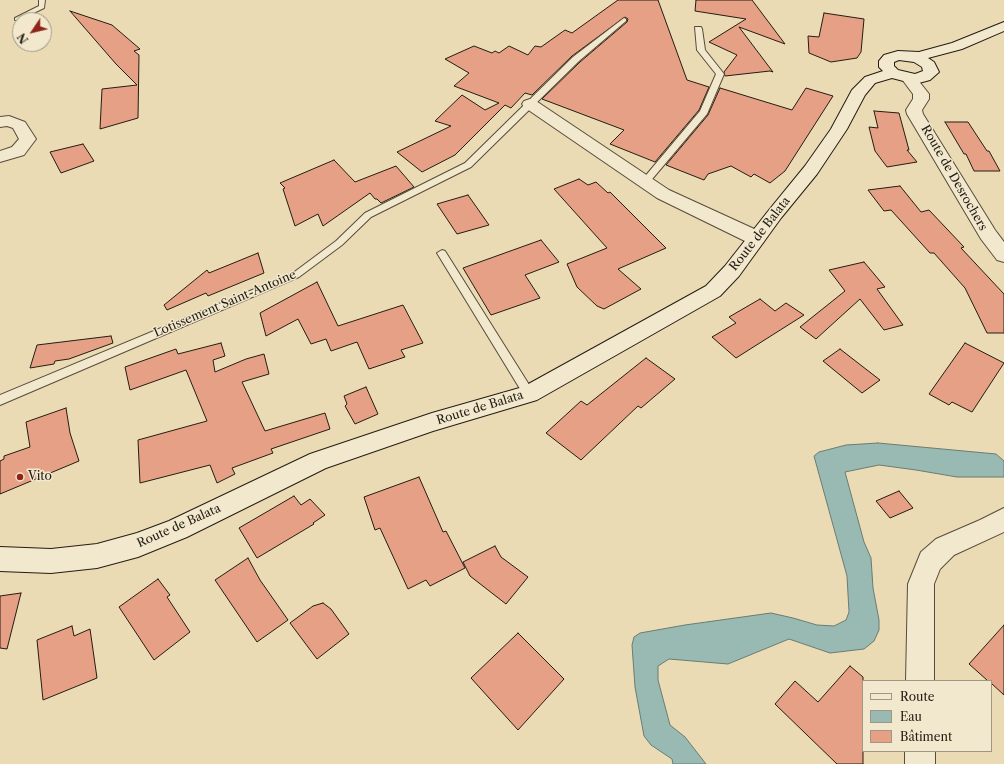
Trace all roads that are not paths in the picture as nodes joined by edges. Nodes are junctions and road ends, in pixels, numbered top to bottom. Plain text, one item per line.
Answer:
1 (42, 0) edge
2 (34, 12) edge
3 (624, 20) dead end
4 (1004, 26) edge
5 (698, 29) dead end
6 (957, 46) junction
7 (911, 56) junction
8 (889, 68) junction
9 (927, 71) junction
10 (909, 78) junction
11 (530, 104) junction
12 (920, 119) junction
13 (0, 122) edge
14 (0, 157) edge
15 (645, 182) junction
16 (756, 238) junction
17 (442, 253) dead end
18 (1004, 255) edge
19 (528, 394) junction
20 (0, 400) edge
21 (1004, 519) edge
22 (0, 559) edge
23 (920, 680) edge
24 (920, 752) edge
25 (920, 764) edge

1 - 2 lane
3 - 11 lane, Lotissement Saint-Antoine
4 - 6 main road, Route de Balata
5 - 15 lane
6 - 7 main road, Route de Balata
6 - 9 main road, Route de Balata
7 - 8 main road, Route de Balata
7 - 9 main road, Route de Balata
8 - 10 main road
8 - 16 main road, Route de Balata
9 - 10 main road
9 - 12 main road, Route de Desrochers
10 - 12 main road, Route de Desrochers
11 - 15 main road
11 - 20 lane, Lotissement Saint-Antoine
12 - 18 main road, Route de Desrochers
13 - 14 main road
15 - 16 main road
16 - 19 main road, Route de Balata
17 - 19 lane
19 - 22 main road, Route de Balata
21 - 23 main road
24 - 25 main road

